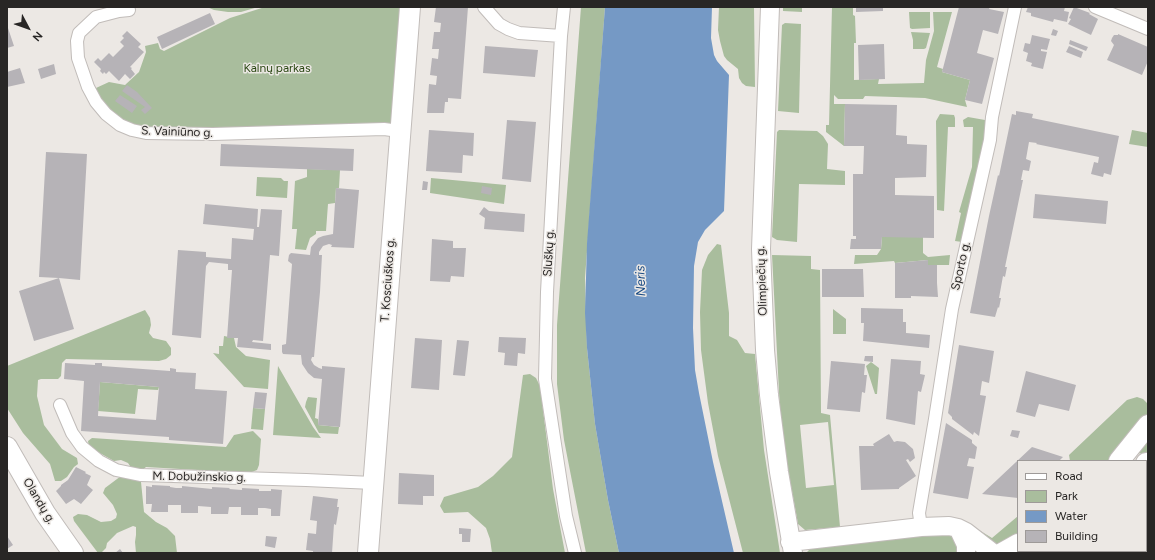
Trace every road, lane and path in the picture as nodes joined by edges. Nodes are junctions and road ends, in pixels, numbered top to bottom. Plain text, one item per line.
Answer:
1 (410, 7) edge
2 (484, 7) edge
3 (564, 7) edge
4 (770, 7) edge
5 (1015, 7) edge
6 (1095, 7) edge
7 (129, 10) dead end
8 (1148, 29) edge
9 (561, 36) junction
10 (399, 131) junction
11 (60, 405) dead end
12 (1148, 425) edge
13 (7, 447) edge
14 (1120, 460) edge
15 (373, 483) junction
16 (921, 527) junction
17 (958, 528) junction
18 (1017, 545) edge
19 (792, 548) edge
20 (73, 553) edge
21 (368, 553) edge
22 (575, 553) edge
23 (966, 553) edge
24 (993, 553) edge
25 (1002, 553) edge

1 - 10 main road, T. Kosciuškos g.
2 - 9 street
3 - 9 street, Sluškų g.
4 - 19 street, Olimpiečių g.
5 - 16 street, Sporto g.
6 - 8 street
7 - 10 street, S. Vainiūno g.
9 - 22 street, Sluškų g.
10 - 15 main road, T. Kosciuškos g.
11 - 15 street, M. Dobužinskio g.
12 - 14 main road
13 - 20 main road, Olandų g.
15 - 21 main road, T. Kosciuškos g.
16 - 17 street
16 - 19 street
17 - 23 street
17 - 24 street
18 - 25 main road

